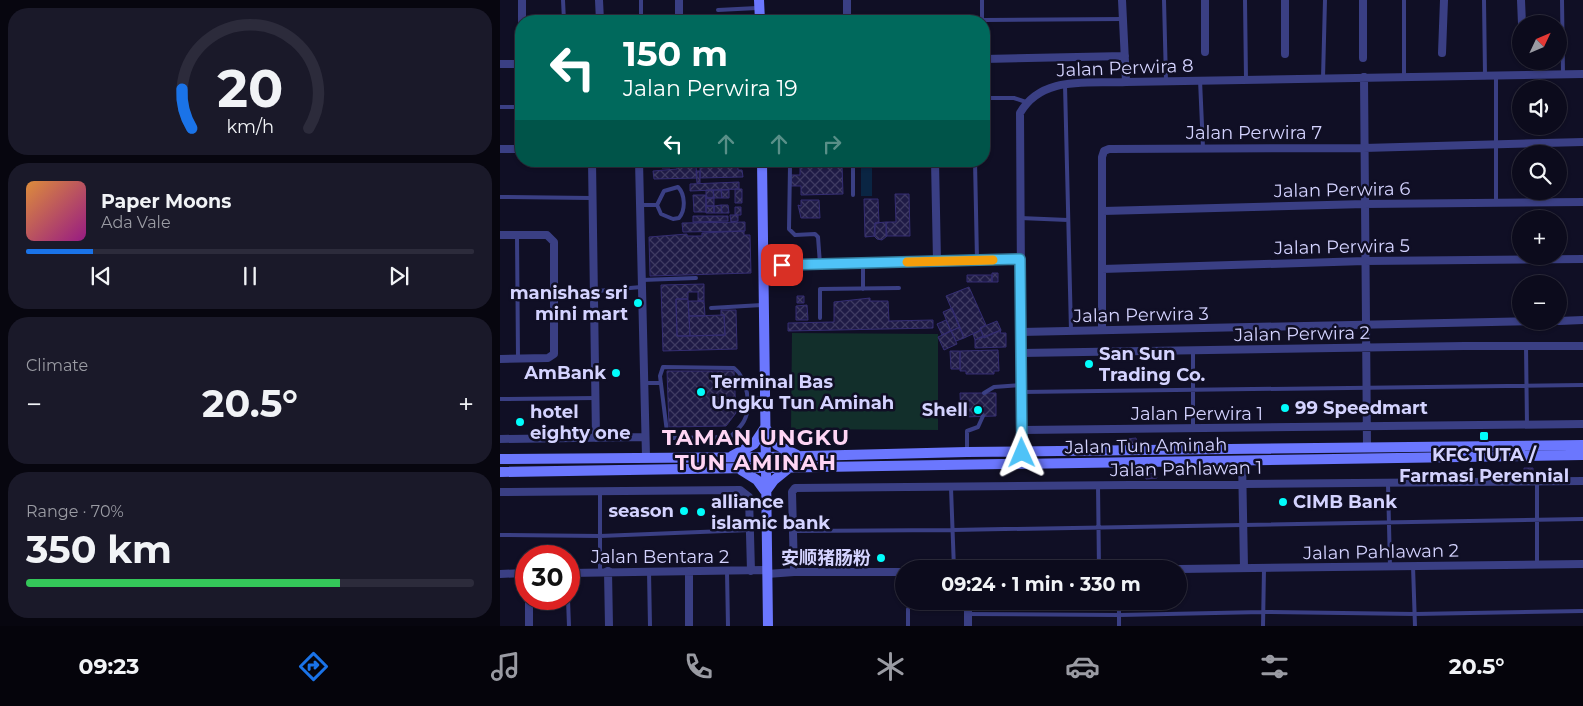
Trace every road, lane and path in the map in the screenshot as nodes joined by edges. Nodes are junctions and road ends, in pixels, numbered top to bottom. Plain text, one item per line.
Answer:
1 (522, 0) edge
2 (563, 0) edge
3 (599, 0) edge
4 (641, 0) edge
5 (679, 0) edge
6 (847, 0) edge
7 (982, 0) edge
8 (1122, 0) edge
9 (1164, 0) edge
10 (1205, 0) edge
11 (1245, 0) edge
12 (1285, 0) edge
13 (1325, 0) edge
14 (1363, 0) edge
15 (1404, 0) edge
16 (1444, 0) edge
17 (1484, 0) edge
18 (1521, 0) edge
19 (1562, 0) edge
20 (759, 4) edge
21 (718, 10) dead end
22 (522, 15) edge
23 (564, 15) edge
24 (600, 15) edge
25 (641, 15) edge
26 (679, 15) edge
27 (847, 15) edge
28 (982, 15) edge
29 (1522, 15) edge
30 (1122, 19) junction
31 (990, 20) edge
32 (1205, 52) dead end
33 (1442, 53) dead end
34 (1286, 54) dead end
35 (1125, 56) junction
36 (990, 58) edge
37 (1363, 58) dead end
38 (500, 64) edge
39 (515, 64) edge
40 (1563, 74) junction
41 (1583, 74) edge
42 (1485, 75) junction
43 (1496, 75) junction
44 (1404, 76) junction
45 (1364, 77) junction
46 (1323, 78) junction
47 (1246, 79) junction
48 (1200, 80) junction
49 (1166, 81) junction
50 (1126, 82) junction
51 (1065, 85) junction
52 (990, 98) edge
53 (1026, 102) junction
54 (500, 107) edge
55 (515, 107) edge
56 (1583, 142) edge
57 (1496, 144) junction
58 (1203, 148) junction
59 (1364, 148) junction
60 (500, 149) edge
61 (515, 149) edge
62 (592, 167) edge
63 (639, 167) edge
64 (762, 167) edge
65 (790, 167) edge
66 (853, 167) edge
67 (935, 167) edge
68 (975, 167) edge
69 (853, 195) dead end
70 (500, 197) edge
71 (591, 198) junction
72 (1583, 202) edge
73 (1496, 203) junction
74 (657, 204) junction
75 (1365, 204) junction
76 (640, 205) junction
77 (1103, 212) junction
78 (1020, 218) junction
79 (1068, 220) junction
80 (500, 235) edge
81 (517, 235) junction
82 (1020, 259) junction
83 (1583, 259) edge
84 (977, 260) junction
85 (937, 261) junction
86 (1365, 261) junction
87 (862, 263) junction
88 (820, 264) junction
89 (764, 265) junction
90 (1102, 269) junction
91 (696, 278) dead end
92 (642, 284) junction
93 (899, 288) dead end
94 (863, 289) junction
95 (593, 291) junction
96 (554, 295) junction
97 (764, 305) junction
98 (711, 308) dead end
99 (820, 318) dead end
100 (1567, 320) edge
101 (1583, 320) edge
102 (1512, 322) edge
103 (1366, 326) junction
104 (1102, 330) junction
105 (1071, 331) junction
106 (1021, 332) junction
107 (1526, 346) junction
108 (1583, 346) edge
109 (1366, 348) junction
110 (1193, 351) junction
111 (1021, 353) junction
112 (500, 359) edge
113 (518, 359) junction
114 (644, 383) junction
115 (662, 383) junction
116 (1583, 385) edge
117 (1526, 386) junction
118 (1366, 387) junction
119 (1022, 388) junction
120 (1193, 390) junction
121 (984, 393) dead end
122 (595, 398) junction
123 (747, 398) junction
124 (765, 398) junction
125 (500, 399) edge
126 (983, 416) dead end
127 (1583, 424) edge
128 (1527, 426) junction
129 (765, 427) junction
130 (1367, 427) junction
131 (1193, 429) junction
132 (1022, 430) junction
133 (645, 437) junction
134 (596, 438) junction
135 (500, 439) edge
136 (1583, 445) edge
137 (1367, 447) junction
138 (967, 452) junction
139 (1022, 453) junction
140 (1583, 455) edge
141 (804, 456) junction
142 (646, 457) junction
143 (729, 457) junction
144 (500, 459) edge
145 (1242, 460) junction
146 (765, 463) junction
147 (790, 467) junction
148 (736, 468) junction
149 (500, 472) edge
150 (1583, 481) edge
151 (1537, 482) junction
152 (1243, 483) junction
153 (1388, 484) junction
154 (1098, 485) junction
155 (951, 488) junction
156 (500, 492) edge
157 (600, 492) junction
158 (766, 492) junction
159 (1583, 519) edge
160 (1536, 520) junction
161 (1389, 524) junction
162 (1243, 525) junction
163 (1099, 528) junction
164 (750, 530) junction
165 (952, 530) junction
166 (794, 531) junction
167 (500, 535) edge
168 (600, 536) junction
169 (954, 560) edge
170 (1099, 560) edge
171 (1537, 564) junction
172 (1583, 564) edge
173 (1413, 566) junction
174 (1390, 567) junction
175 (1244, 568) junction
176 (1264, 568) junction
177 (1187, 569) edge
178 (649, 571) junction
179 (689, 571) junction
180 (727, 571) junction
181 (751, 571) junction
182 (580, 572) edge
183 (604, 572) junction
184 (767, 572) junction
185 (794, 572) junction
186 (895, 572) edge
187 (500, 574) edge
188 (515, 574) edge
189 (529, 610) edge
190 (568, 610) edge
191 (908, 610) edge
192 (968, 610) edge
193 (1119, 610) edge
194 (1583, 611) edge
195 (1264, 612) junction
196 (968, 614) junction
197 (1415, 614) junction
198 (1119, 615) junction
199 (529, 626) edge
200 (569, 626) edge
201 (609, 626) edge
202 (650, 626) edge
203 (689, 626) edge
204 (728, 626) edge
205 (768, 626) edge
206 (908, 626) edge
207 (968, 626) edge
208 (1119, 626) edge
209 (1263, 626) edge
210 (1415, 626) edge

1 - 22 street
2 - 23 lane
3 - 24 street
4 - 25 lane
5 - 26 street
6 - 27 street
7 - 28 lane
8 - 30 street
9 - 49 lane
10 - 32 street
11 - 47 lane
12 - 34 street
13 - 46 lane
14 - 37 street
15 - 44 lane
16 - 33 street
17 - 42 lane
18 - 29 street
19 - 40 lane
20 - 21 lane
30 - 31 lane
30 - 35 street
35 - 36 street
35 - 50 street
38 - 39 street
40 - 41 street, Jalan Perwira 8
40 - 43 street, Jalan Perwira 8
42 - 43 street, Jalan Perwira 8
42 - 44 street, Jalan Perwira 8
43 - 57 lane
44 - 45 street, Jalan Perwira 8
45 - 46 street, Jalan Perwira 8
45 - 59 street
46 - 47 street, Jalan Perwira 8
47 - 48 street, Jalan Perwira 8
48 - 49 street, Jalan Perwira 8
48 - 58 lane
49 - 50 street, Jalan Perwira 8
50 - 51 street, Jalan Perwira 8
51 - 53 street, Jalan Perwira 8
51 - 79 lane
52 - 53 lane
53 - 78 street
54 - 55 lane
56 - 57 street, Jalan Perwira 7
57 - 59 street, Jalan Perwira 7
57 - 73 lane
58 - 59 street, Jalan Perwira 7
58 - 77 street, Jalan Perwira 7
59 - 75 street
60 - 61 street
62 - 71 street
63 - 76 street
64 - 89 main road
65 - 88 lane
66 - 69 lane
67 - 85 street
68 - 84 lane
70 - 71 lane
71 - 95 street
72 - 73 street, Jalan Perwira 6
73 - 75 street, Jalan Perwira 6
74 - 74 lane
74 - 76 lane
75 - 77 street, Jalan Perwira 6
75 - 86 street
76 - 92 street
77 - 90 street, Jalan Perwira 7
78 - 79 lane
78 - 82 street
79 - 105 lane
80 - 81 street
81 - 96 street
81 - 113 lane
82 - 84 street
82 - 106 street
83 - 86 street, Jalan Perwira 5
84 - 85 street
85 - 87 street
86 - 90 street, Jalan Perwira 5
86 - 103 street
87 - 88 street
87 - 94 lane
88 - 89 street
89 - 97 main road
90 - 104 street, Jalan Perwira 7
91 - 92 lane
92 - 95 lane
92 - 114 street
93 - 94 lane
94 - 99 lane
95 - 96 lane
95 - 122 street
96 - 113 street
97 - 98 lane
97 - 124 main road
100 - 101 street
102 - 103 street, Jalan Perwira 3
103 - 104 street, Jalan Perwira 3
103 - 109 street
104 - 105 street, Jalan Perwira 3
105 - 106 street, Jalan Perwira 3
106 - 111 street
107 - 108 street, Jalan Perwira 2
107 - 109 street, Jalan Perwira 2
107 - 117 lane
109 - 110 street, Jalan Perwira 2
109 - 118 street
110 - 111 street, Jalan Perwira 2
110 - 120 lane
111 - 119 street
112 - 113 street
114 - 115 lane
114 - 133 street
115 - 123 lane
115 - 123 lane
116 - 117 lane
117 - 118 lane
117 - 128 lane
118 - 120 lane
118 - 130 street
119 - 120 lane
119 - 121 lane
119 - 132 street
120 - 131 lane
122 - 125 lane
122 - 134 street
123 - 124 lane
124 - 129 main road
126 - 138 lane
127 - 128 street, Jalan Perwira 1
128 - 130 street, Jalan Perwira 1
129 - 141 main road
129 - 143 main road
129 - 146 main road
130 - 131 street, Jalan Perwira 1
130 - 137 street
131 - 132 street, Jalan Perwira 1
132 - 139 street
133 - 134 street
133 - 142 street
134 - 135 street
136 - 137 main road, Jalan Tun Aminah
137 - 139 main road, Jalan Tun Aminah
138 - 139 main road, Jalan Tun Aminah
138 - 141 main road, Jalan Tun Aminah
140 - 145 main road, Jalan Tun Aminah
141 - 146 main road, Jalan Tun Aminah
142 - 143 main road, Jalan Tun Aminah
142 - 144 main road, Jalan Tun Aminah
143 - 146 main road, Jalan Tun Aminah
145 - 147 main road, Jalan Tun Aminah
145 - 152 street
146 - 147 main road, Jalan Tun Aminah
146 - 148 main road, Jalan Tun Aminah
146 - 158 main road
147 - 158 main road
148 - 149 main road, Jalan Tun Aminah
148 - 158 main road
150 - 151 street, Jalan Pahlawan 1
151 - 153 street, Jalan Pahlawan 1
151 - 160 lane
152 - 153 street, Jalan Pahlawan 1
152 - 154 street, Jalan Pahlawan 1
152 - 162 street
153 - 161 lane
154 - 155 street, Jalan Pahlawan 1
154 - 163 lane
155 - 165 lane
155 - 166 street, Jalan Pahlawan 1
156 - 157 street
157 - 164 street, Jalan Bentara 2
157 - 168 lane
158 - 184 main road
159 - 160 lane
160 - 161 lane
160 - 171 lane
161 - 162 lane
161 - 174 lane
162 - 163 lane
162 - 175 street
163 - 165 lane
163 - 170 lane
164 - 168 lane
164 - 181 street, Jalan Bentara 2
165 - 166 lane
165 - 169 lane
166 - 185 street
167 - 168 lane
168 - 183 lane
171 - 172 street, Jalan Pahlawan 2
171 - 173 street, Jalan Pahlawan 2
173 - 174 street, Jalan Pahlawan 2
173 - 197 lane
174 - 176 street, Jalan Pahlawan 2
175 - 176 street, Jalan Pahlawan 2
175 - 177 street, Jalan Pahlawan 2
176 - 195 lane
178 - 179 street, Jalan Bentara 2
178 - 183 street, Jalan Bentara 2
178 - 202 lane
179 - 180 street, Jalan Bentara 2
179 - 203 street
180 - 181 street, Jalan Bentara 2
180 - 204 lane
181 - 184 street, Jalan Bentara 2
182 - 183 street, Jalan Bentara 2
183 - 201 street
184 - 185 street
184 - 205 main road
185 - 186 street
187 - 188 street
189 - 199 street
190 - 200 lane
191 - 206 lane
192 - 196 street
193 - 198 lane
194 - 197 lane
195 - 197 lane
195 - 198 lane
195 - 209 lane
196 - 198 lane
196 - 207 street
197 - 210 lane
198 - 208 lane

